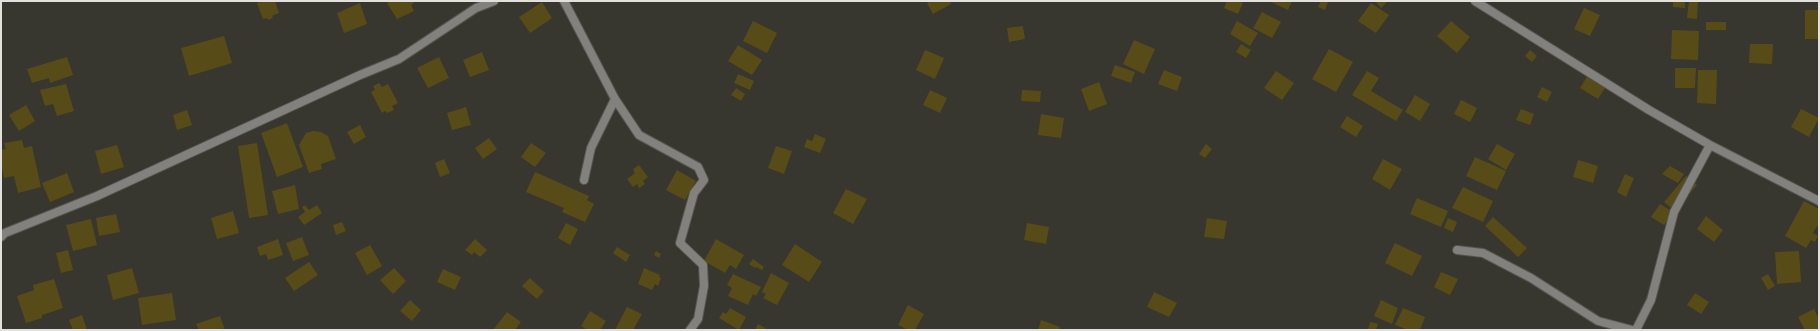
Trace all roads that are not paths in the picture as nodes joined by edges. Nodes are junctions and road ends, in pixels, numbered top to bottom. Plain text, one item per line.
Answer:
1 (494, 1) edge
2 (564, 1) edge
3 (1475, 1) edge
4 (615, 100) junction
5 (1710, 145) junction
6 (584, 180) dead end
7 (1819, 201) edge
8 (1, 237) edge
9 (1457, 250) dead end
10 (690, 330) edge
11 (1632, 330) edge
12 (1636, 330) edge

1 - 8 street
2 - 4 street
3 - 5 street
4 - 6 street
4 - 10 street
5 - 7 street
5 - 12 street
9 - 11 street

